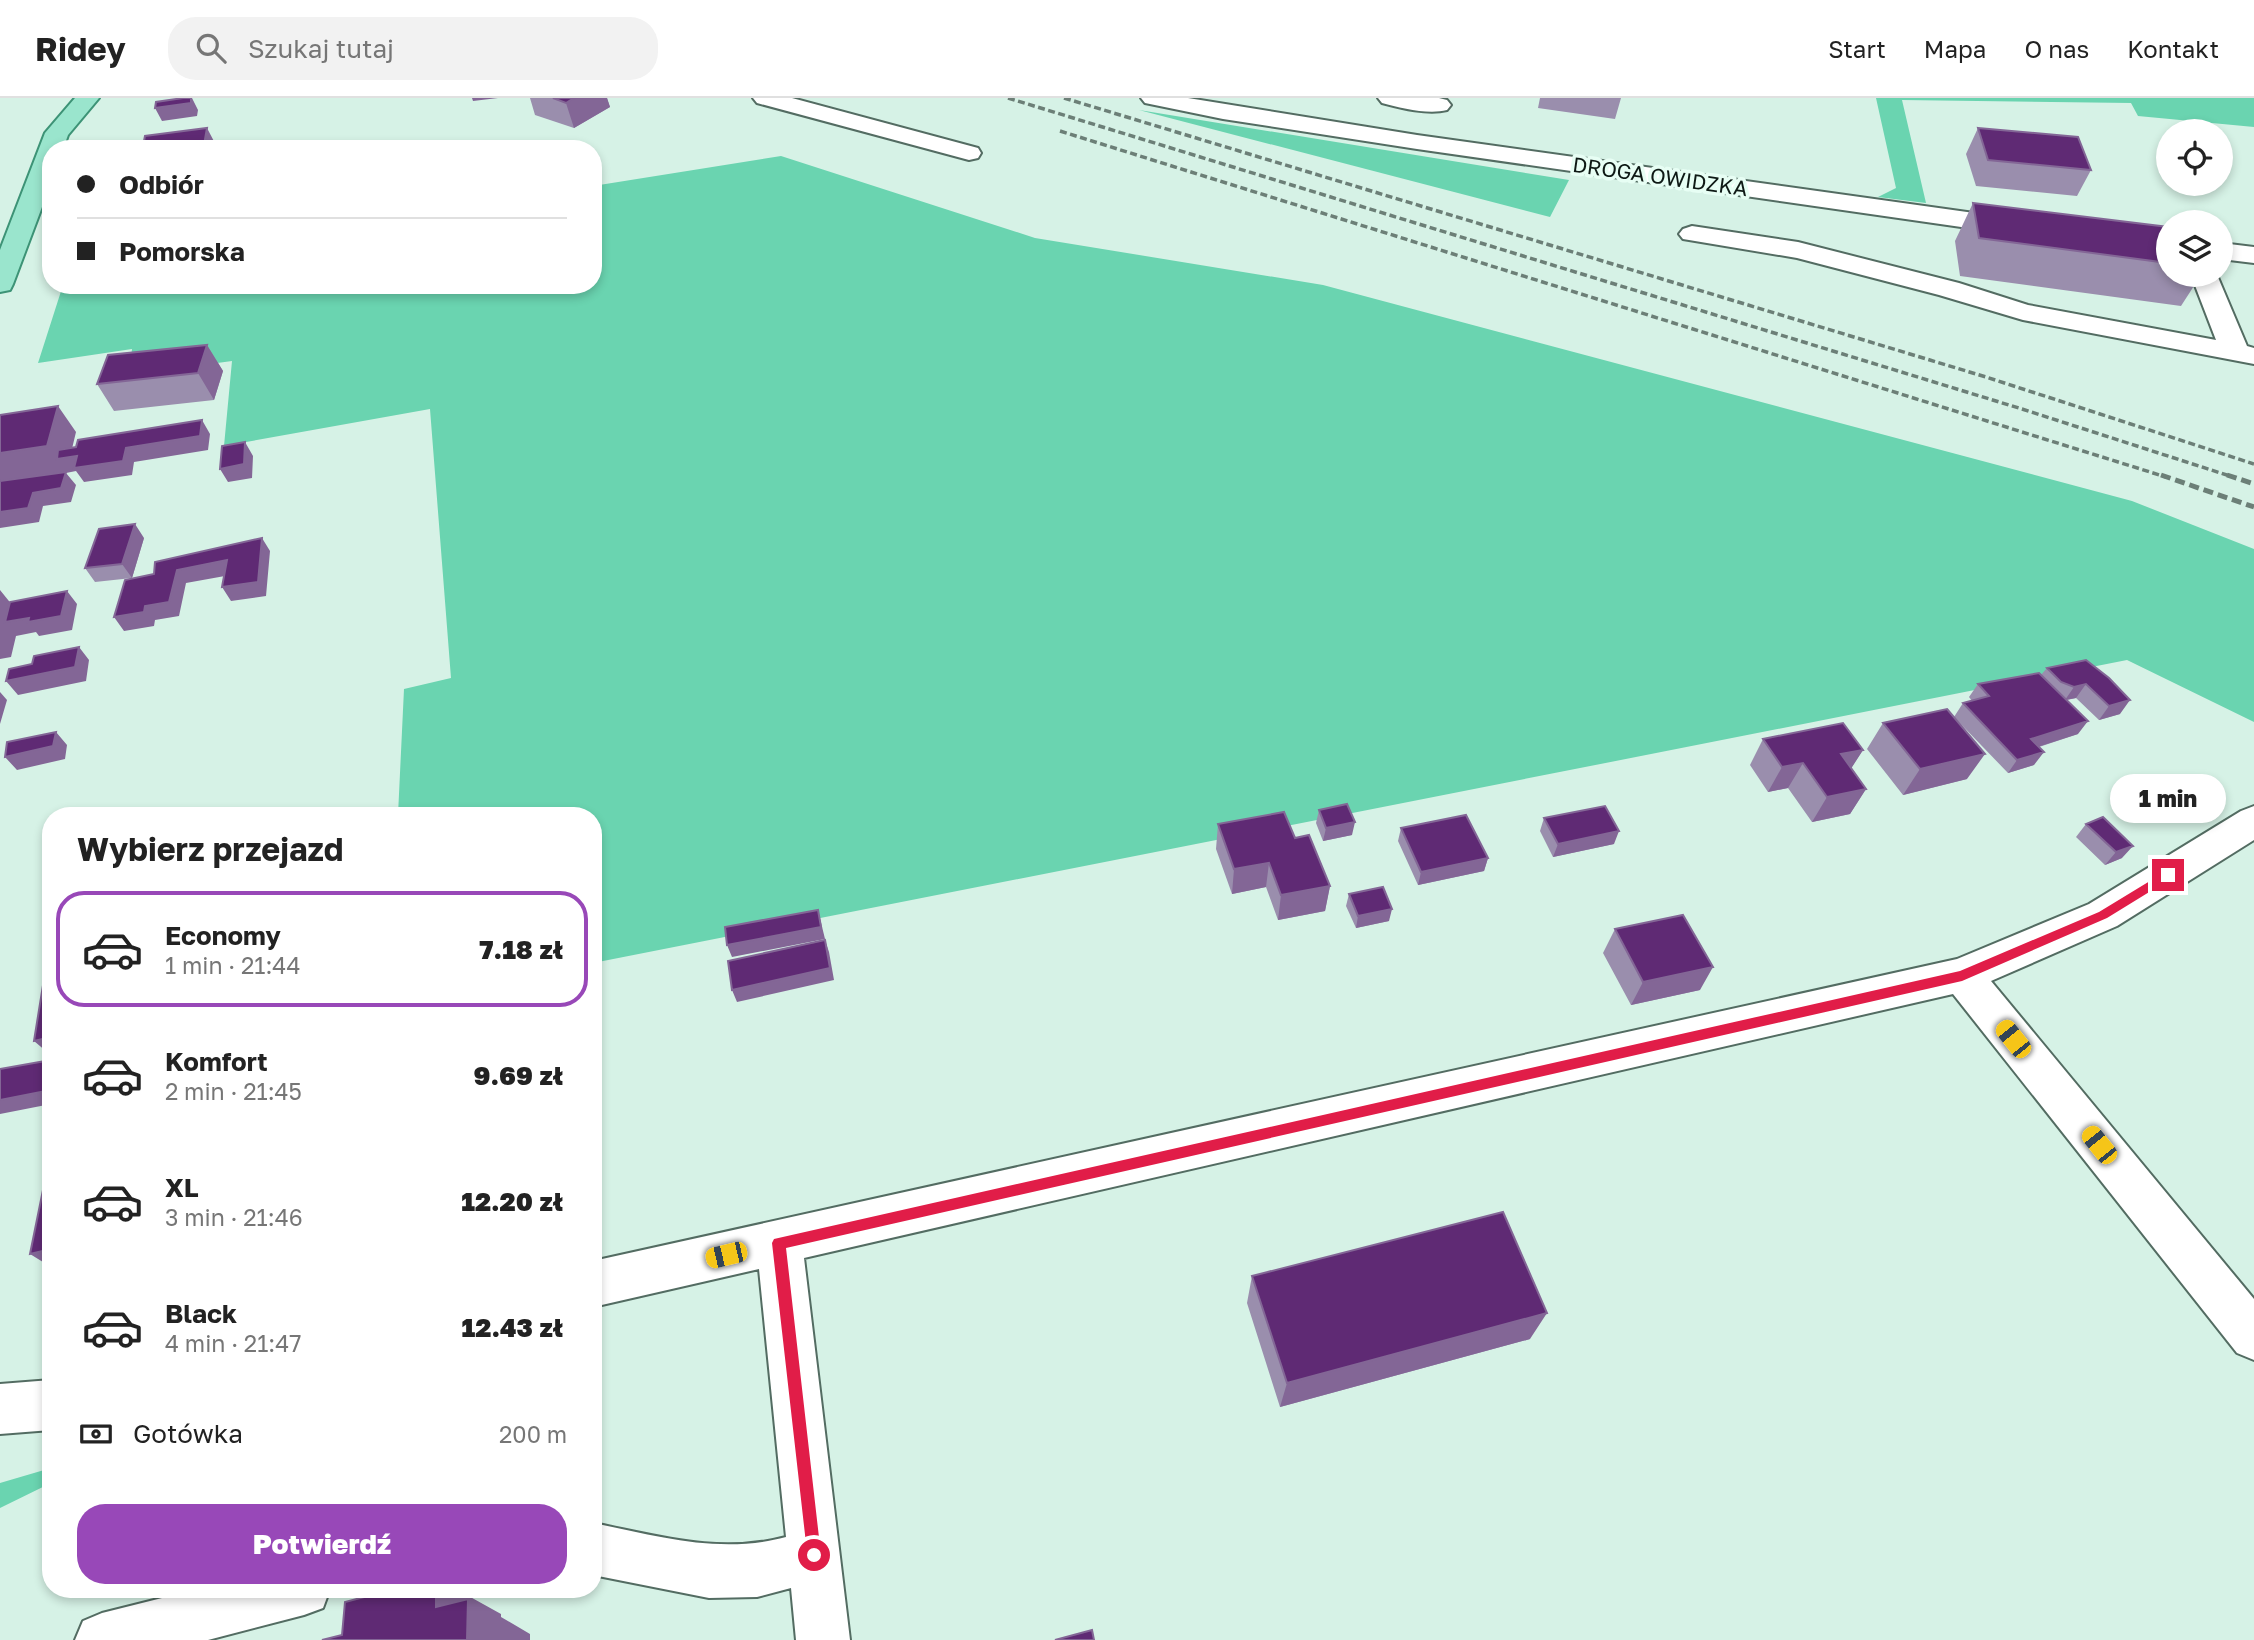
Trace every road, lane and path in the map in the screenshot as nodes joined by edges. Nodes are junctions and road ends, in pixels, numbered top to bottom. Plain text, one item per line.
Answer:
1 (59, 98) edge
2 (87, 98) edge
3 (765, 98) edge
4 (1153, 98) edge
5 (1391, 98) edge
6 (1439, 105) dead end
7 (54, 140) edge
8 (56, 140) edge
9 (969, 153) dead end
10 (42, 173) edge
11 (2041, 230) edge
12 (1692, 234) dead end
13 (2233, 252) edge
14 (2254, 255) edge
15 (0, 284) edge
16 (2210, 287) edge
17 (2245, 354) edge
18 (2254, 821) edge
19 (1962, 975) junction
20 (779, 1243) junction
21 (602, 1282) edge
22 (2254, 1336) edge
23 (32, 1407) edge
24 (0, 1426) edge
25 (602, 1551) edge
26 (814, 1555) junction
27 (268, 1598) edge
28 (102, 1640) edge
29 (823, 1640) edge

1 - 7 main road
2 - 8 main road
3 - 9 street
4 - 11 street, DROGA OWIDZKA
5 - 6 street
10 - 15 main road
12 - 17 street
13 - 14 street
16 - 17 street
18 - 19 street
19 - 20 street
19 - 22 street
20 - 21 street
20 - 26 street
23 - 24 street
25 - 26 street
26 - 29 street
27 - 28 street

